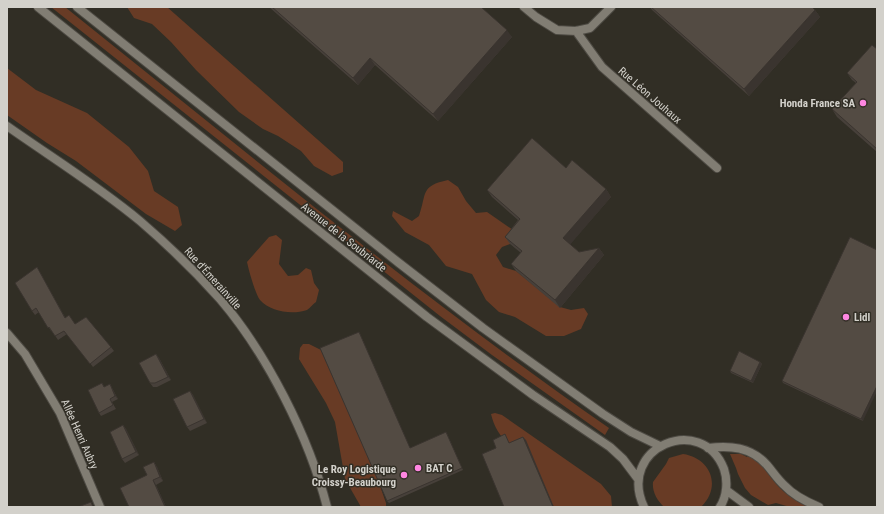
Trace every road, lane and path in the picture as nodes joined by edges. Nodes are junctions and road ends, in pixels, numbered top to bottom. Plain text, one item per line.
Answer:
1 (38, 7) edge
2 (77, 7) edge
3 (524, 7) edge
4 (611, 7) edge
5 (576, 31) junction
6 (7, 126) edge
7 (717, 168) dead end
8 (7, 333) edge
9 (660, 446) junction
10 (708, 448) junction
11 (638, 479) junction
12 (726, 490) junction
13 (100, 507) edge
14 (327, 507) edge
15 (644, 507) edge
16 (720, 507) edge
17 (749, 507) edge
18 (819, 507) edge

1 - 11 street, Avenue de la Soubriarde
2 - 9 street, Avenue de la Soubriarde
3 - 5 street
4 - 5 street
5 - 7 street, Rue Léon Jouhaux
6 - 14 street, Rue d'Émerainville
8 - 13 street, Allée Henri Aubry
9 - 10 street
9 - 11 street
10 - 12 street
10 - 18 street
11 - 15 street
12 - 16 street
12 - 17 street

